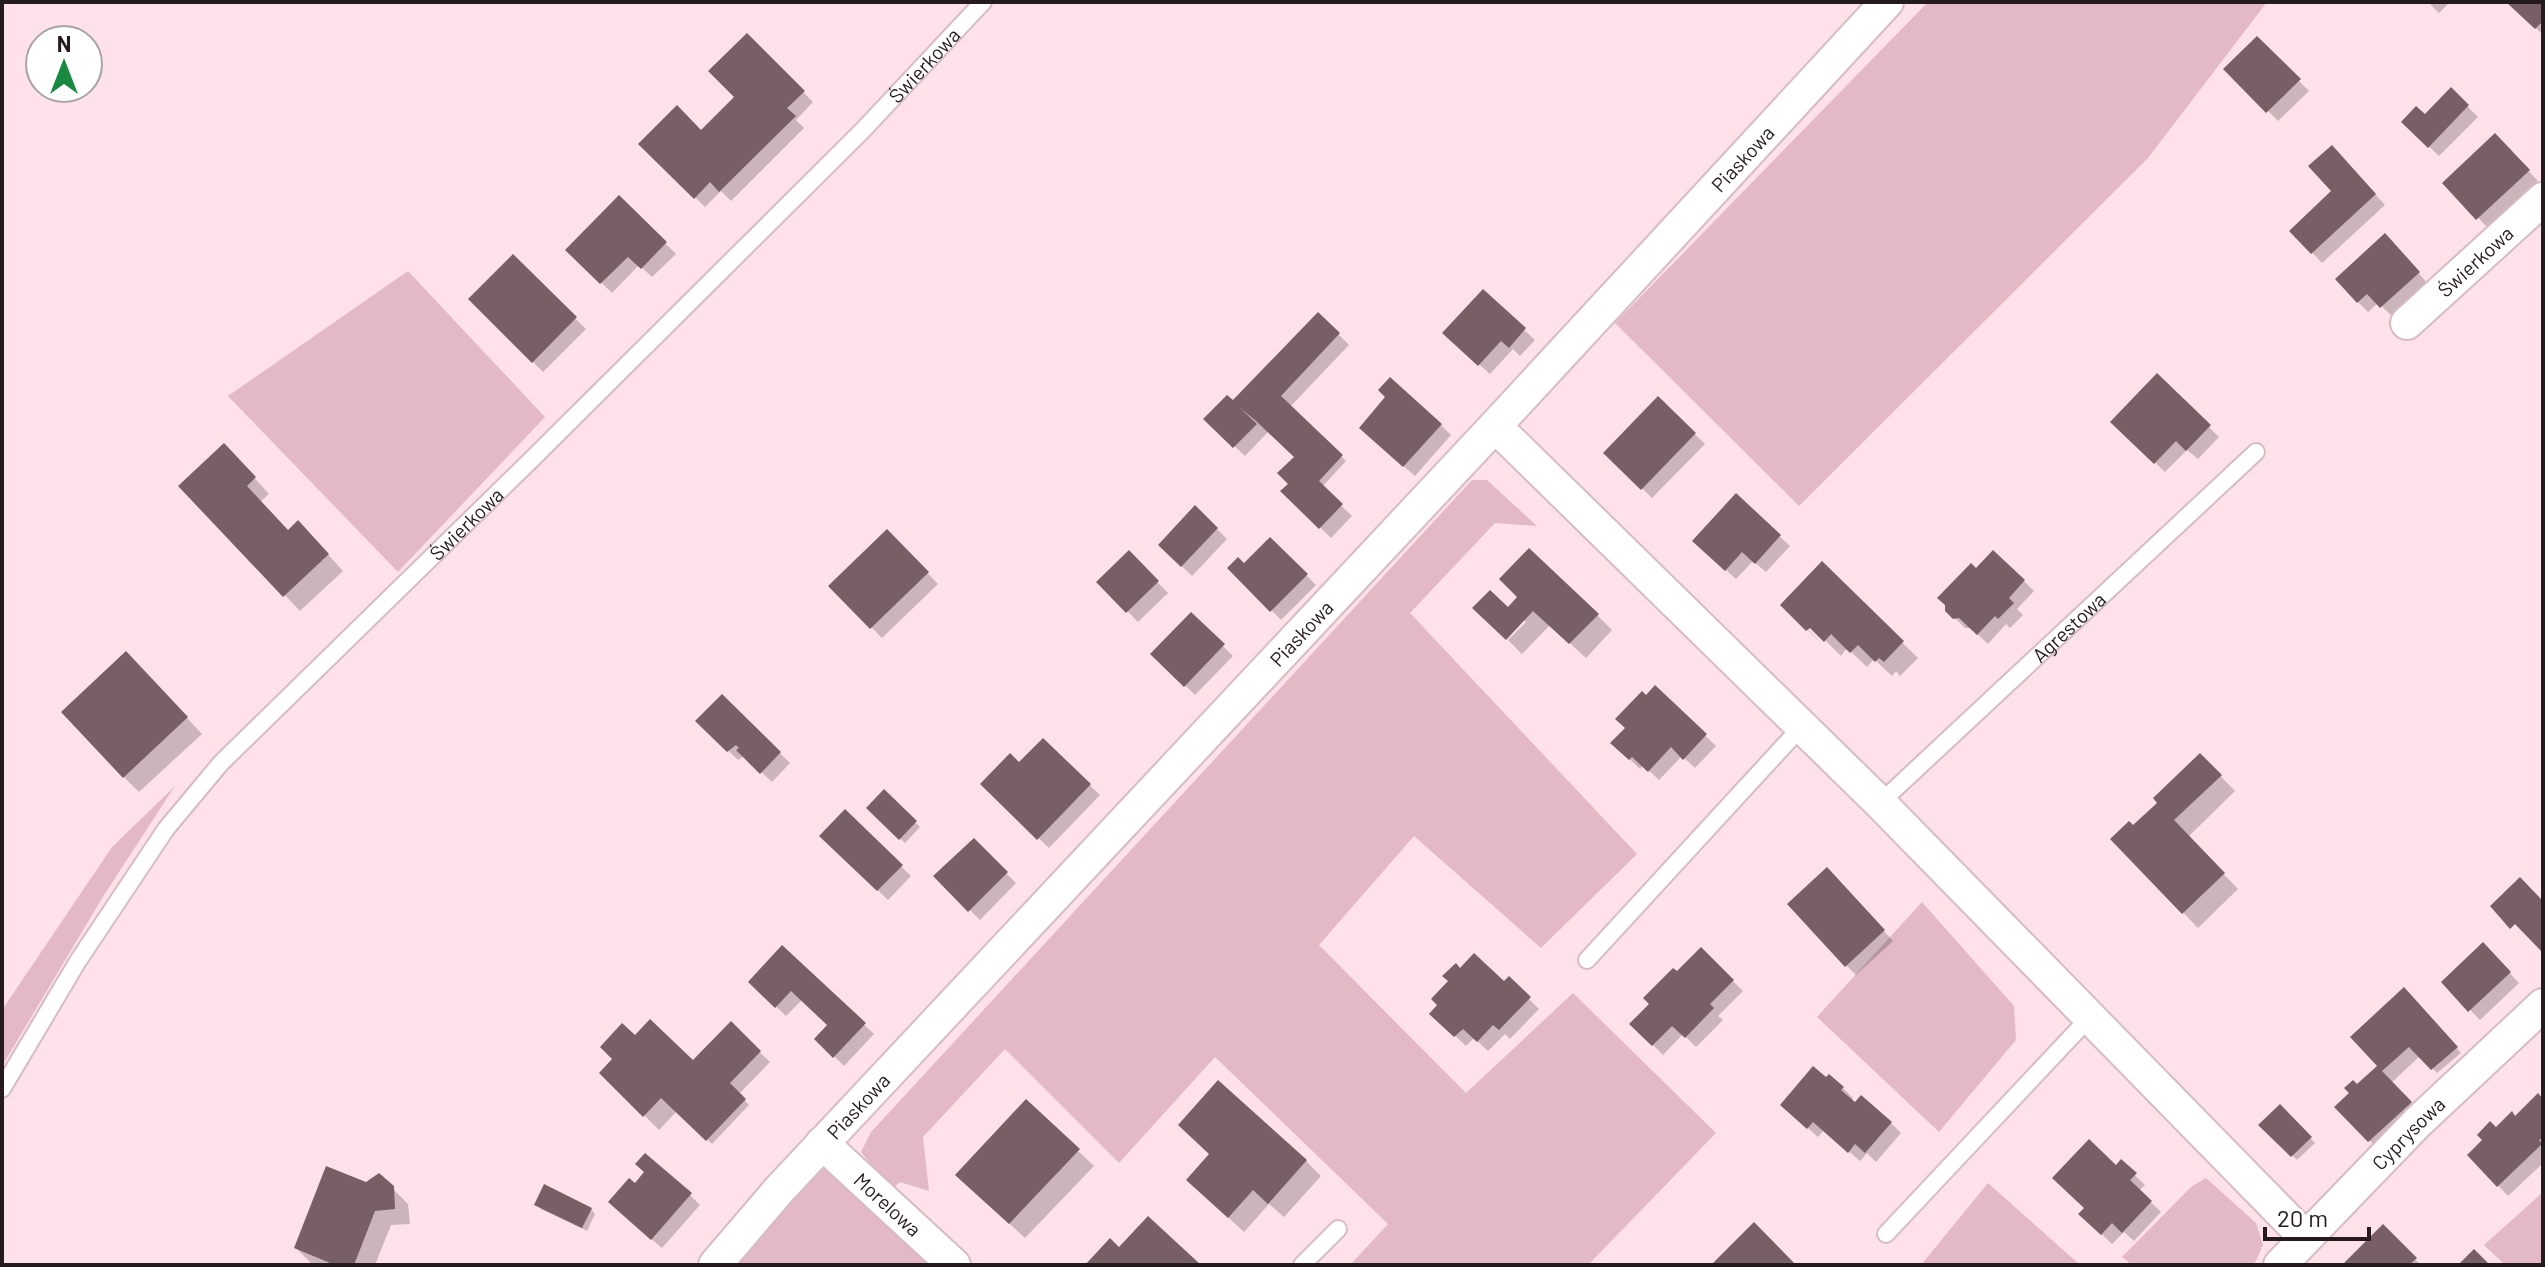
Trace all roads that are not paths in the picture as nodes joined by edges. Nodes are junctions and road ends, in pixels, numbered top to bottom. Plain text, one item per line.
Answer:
1 (983, 2) edge
2 (1887, 2) edge
3 (2543, 199) edge
4 (2407, 323) dead end
5 (1495, 426) junction
6 (2256, 452) dead end
7 (1803, 725) junction
8 (1880, 803) junction
9 (1587, 960) dead end
10 (2543, 1005) edge
11 (2089, 1018) junction
12 (2, 1089) edge
13 (822, 1143) junction
14 (1338, 1229) dead end
15 (1886, 1234) dead end
16 (2306, 1238) junction
17 (715, 1265) edge
18 (954, 1265) edge
19 (1302, 1265) edge
20 (2280, 1265) edge

1 - 12 lane, Świerkowa
2 - 5 street, Piaskowa
3 - 4 street, Świerkowa
5 - 7 street
5 - 13 street, Piaskowa
6 - 8 lane, Agrestowa
7 - 8 street
7 - 9 lane
8 - 11 street
10 - 16 street, Cyprysowa
11 - 15 lane
11 - 16 street
13 - 17 street, Piaskowa
13 - 18 street, Morelowa
14 - 19 lane
16 - 20 street, Cyprysowa

